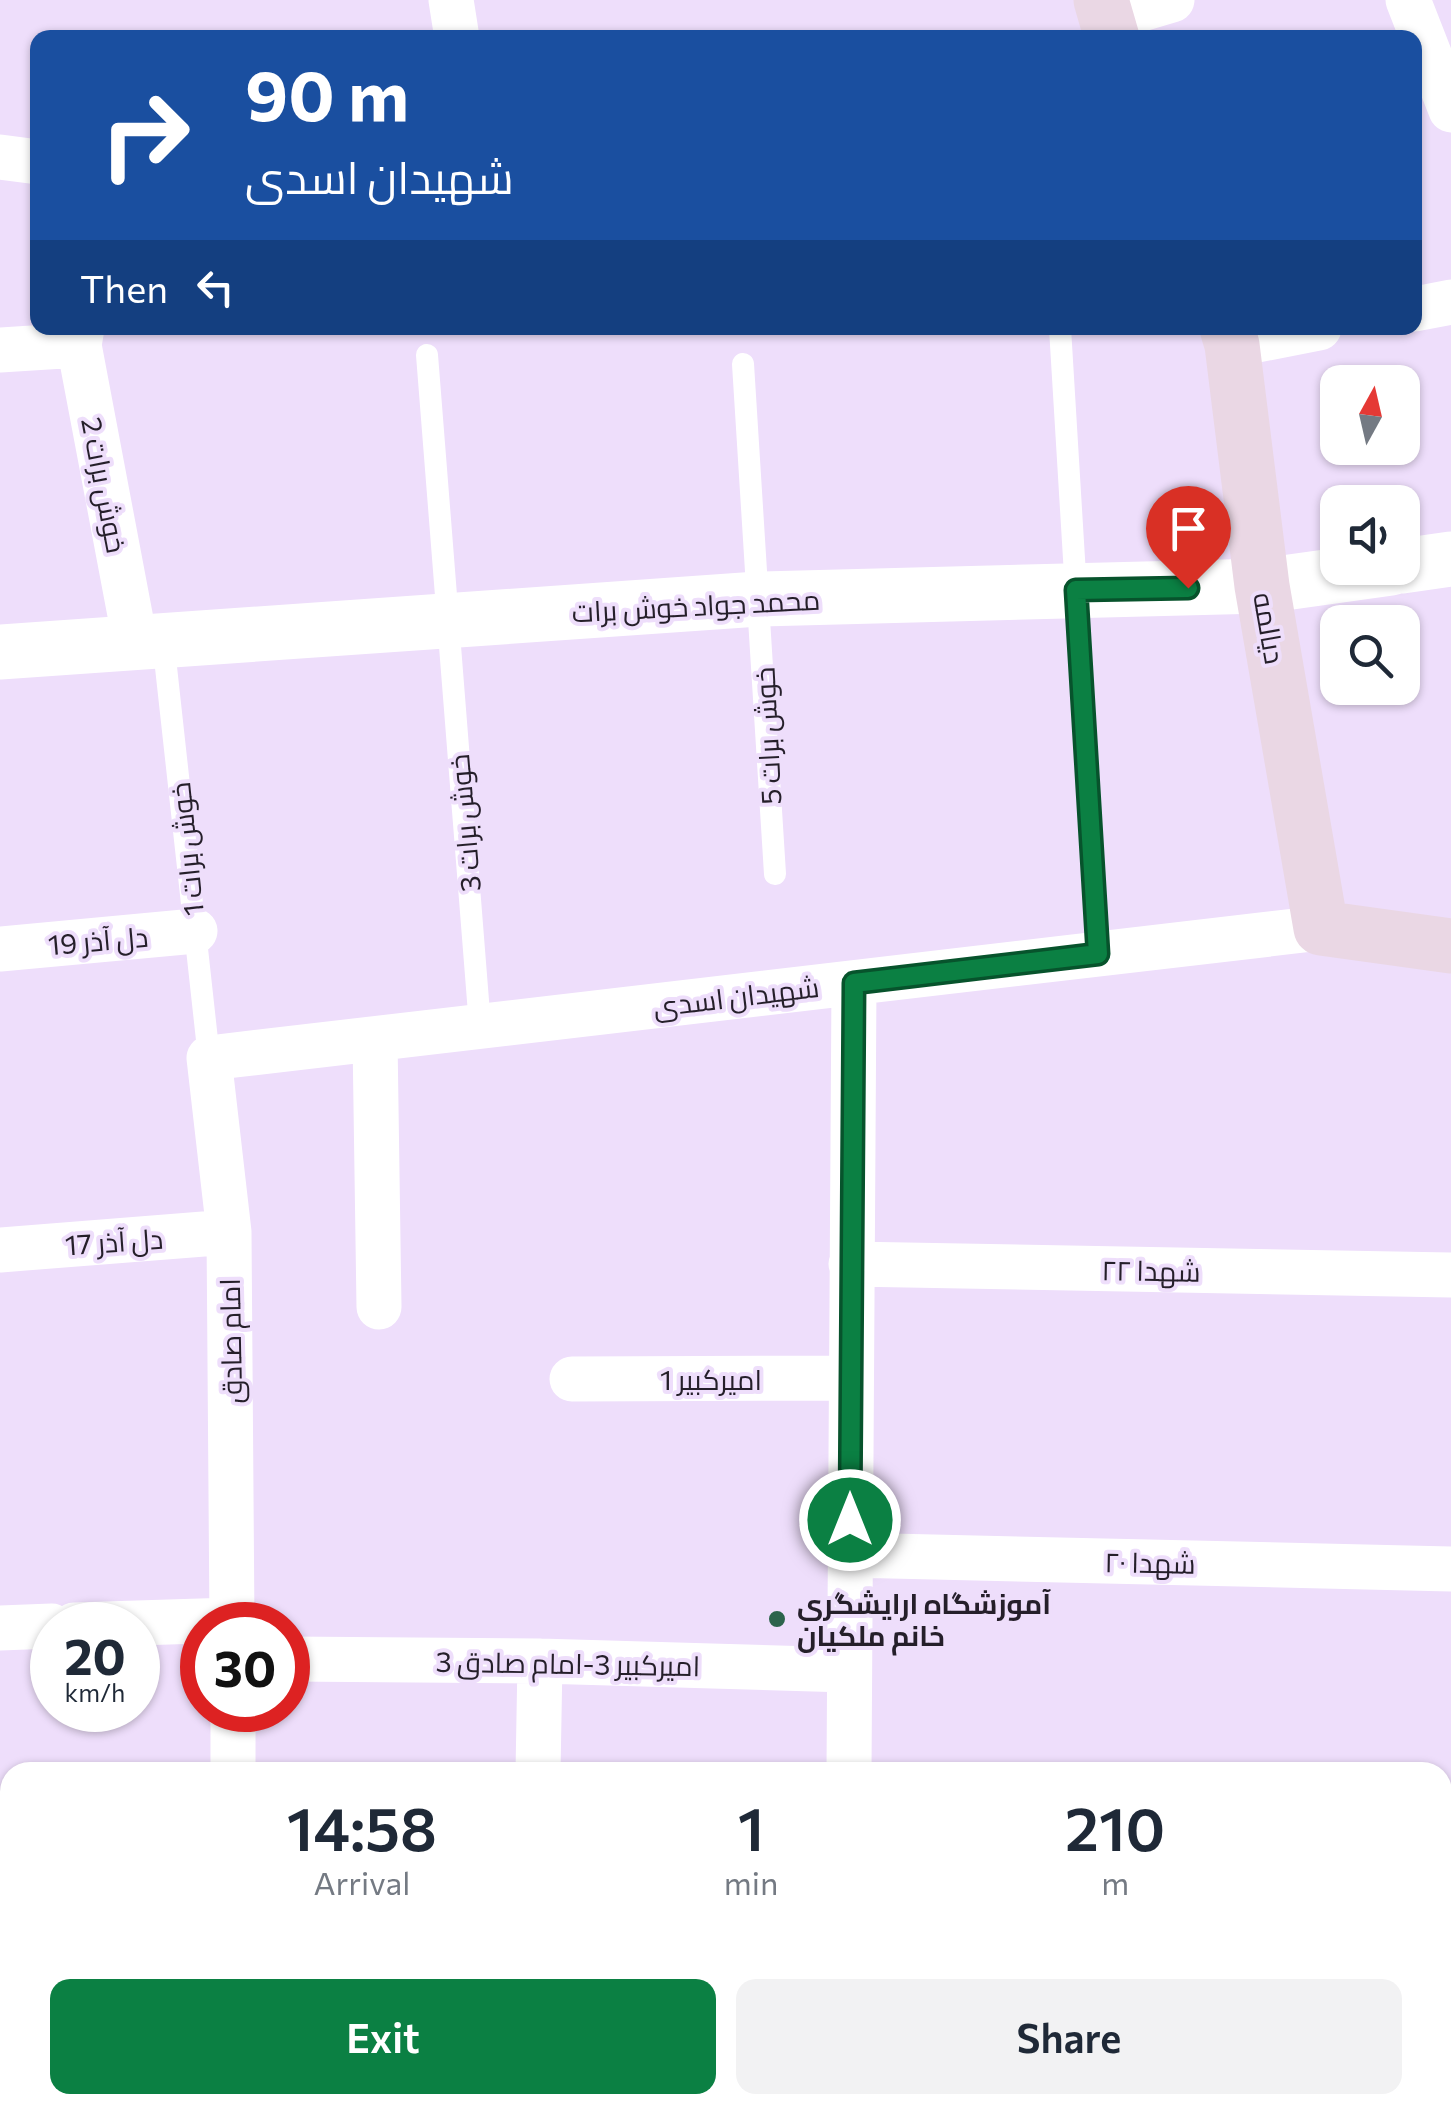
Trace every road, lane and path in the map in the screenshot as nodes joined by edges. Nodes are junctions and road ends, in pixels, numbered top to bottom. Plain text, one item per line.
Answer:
1 (450, 0) edge
2 (1172, 0) edge
3 (1408, 0) edge
4 (1107, 19) edge
5 (456, 30) edge
6 (1420, 30) edge
7 (1422, 36) edge
8 (1451, 110) edge
9 (0, 157) edge
10 (30, 161) edge
11 (1451, 302) edge
12 (1422, 308) edge
13 (1060, 335) edge
14 (80, 336) edge
15 (1229, 336) edge
16 (0, 350) edge
17 (427, 356) dead end
18 (744, 364) dead end
19 (1451, 559) edge
20 (1420, 563) edge
21 (1320, 578) edge
22 (1262, 586) junction
23 (1076, 590) junction
24 (758, 599) junction
25 (448, 620) junction
26 (149, 641) junction
27 (0, 652) edge
28 (775, 874) dead end
29 (1322, 928) junction
30 (196, 931) junction
31 (1451, 946) edge
32 (0, 948) edge
33 (1098, 954) junction
34 (854, 983) junction
35 (480, 1026) junction
36 (375, 1039) junction
37 (209, 1058) junction
38 (229, 1232) junction
39 (0, 1250) edge
40 (852, 1264) junction
41 (1451, 1276) edge
42 (379, 1307) dead end
43 (850, 1378) junction
44 (572, 1379) dead end
45 (849, 1555) junction
46 (1451, 1569) edge
47 (232, 1602) edge
48 (30, 1627) edge
49 (0, 1628) edge
50 (310, 1659) edge
51 (540, 1661) junction
52 (848, 1670) junction
53 (233, 1732) edge
54 (234, 1762) edge
55 (538, 1762) edge
56 (849, 1762) edge

1 - 5 street
2 - 4 street
3 - 6 street
7 - 8 street
9 - 10 street
11 - 12 street
13 - 23 lane
14 - 16 street
14 - 26 street, خوش برات 2
15 - 22 main road, دیالمه
17 - 25 lane, خوش برات 3
18 - 24 lane, خوش برات 5
19 - 20 street
21 - 22 street, محمد جواد خوش برات
22 - 23 street, محمد جواد خوش برات
22 - 29 main road, دیالمه
23 - 24 street, محمد جواد خوش برات
23 - 33 lane
24 - 25 street, محمد جواد خوش برات
24 - 28 lane, خوش برات 5
25 - 26 street, محمد جواد خوش برات
25 - 35 lane, خوش برات 3
26 - 27 street, محمد جواد خوش برات
26 - 30 lane, خوش برات 1
29 - 31 main road
29 - 33 street, شهیدان اسدی
30 - 32 street, دل آذر 19
30 - 37 lane, خوش برات 1
33 - 34 street, شهیدان اسدی
34 - 35 street, شهیدان اسدی
34 - 40 street
35 - 36 street, شهیدان اسدی
36 - 37 street, شهیدان اسدی
36 - 42 street
37 - 38 street, امام صادق
38 - 39 street, دل آذر 17
38 - 47 street, امام صادق
40 - 41 street, شهدا ۲۲
40 - 43 street
43 - 44 street, امیرکبیر 1
43 - 45 street
45 - 46 street, شهدا ۲۰
45 - 52 street
48 - 49 street
50 - 51 street, امیرکبیر 3-امام صادق 3
51 - 52 street, امیرکبیر 3-امام صادق 3
51 - 55 street
52 - 56 street
53 - 54 street

